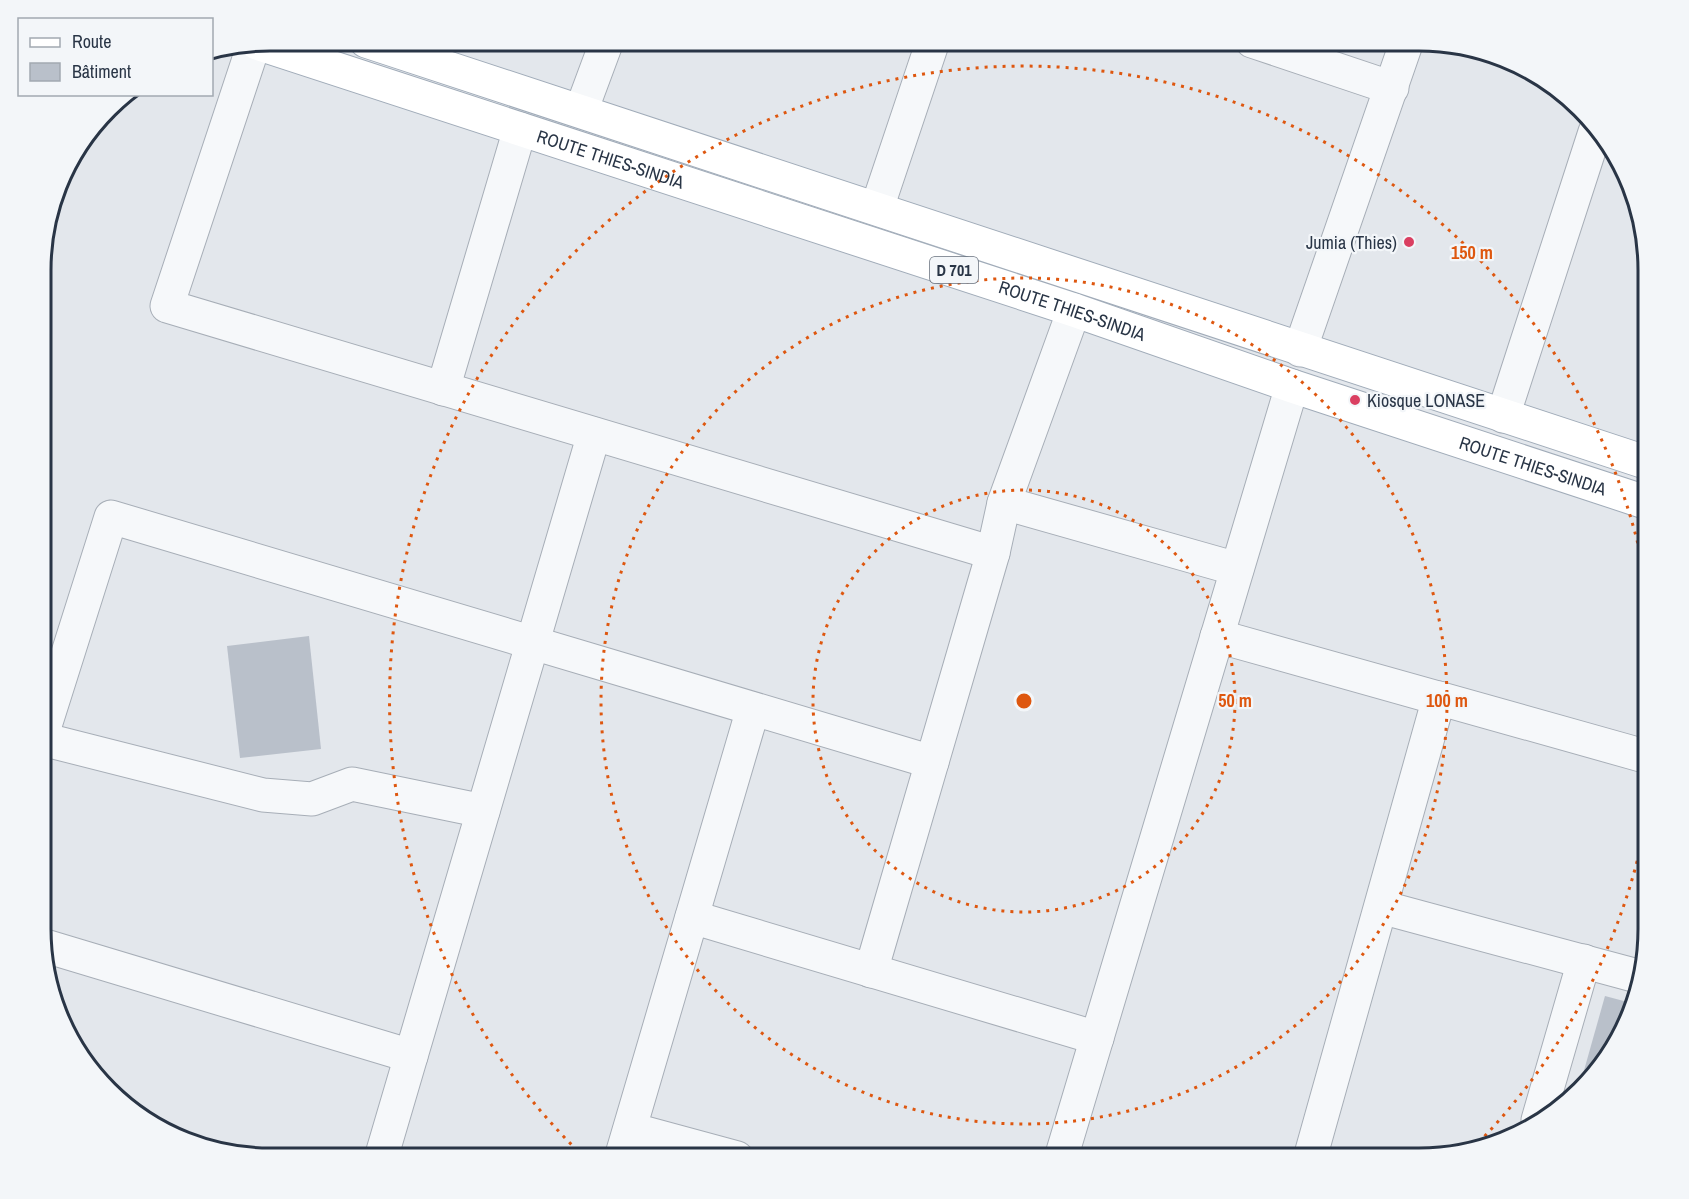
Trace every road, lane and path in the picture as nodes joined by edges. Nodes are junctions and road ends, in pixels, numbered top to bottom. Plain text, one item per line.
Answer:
1 (280, 51) edge
2 (414, 51) edge
3 (603, 51) edge
4 (930, 51) edge
5 (1282, 51) edge
6 (1404, 51) edge
7 (252, 52) edge
8 (1392, 88) junction
9 (581, 111) junction
10 (520, 129) junction
11 (1593, 137) edge
12 (877, 208) junction
13 (1074, 310) junction
14 (1300, 350) junction
15 (1292, 386) junction
16 (443, 388) junction
17 (1503, 416) junction
18 (594, 434) junction
19 (1638, 460) edge
20 (1638, 500) edge
21 (1004, 503) junction
22 (993, 553) junction
23 (1237, 569) junction
24 (1217, 636) junction
25 (532, 643) junction
26 (1439, 698) junction
27 (51, 708) edge
28 (753, 709) junction
29 (51, 739) edge
30 (1638, 754) edge
31 (932, 762) junction
32 (483, 811) junction
33 (1381, 907) junction
34 (692, 917) junction
35 (52, 948) edge
36 (1584, 961) junction
37 (871, 971) junction
38 (1633, 975) edge
39 (1096, 1038) junction
40 (411, 1056) junction
41 (1541, 1111) edge
42 (625, 1143) edge
43 (384, 1148) edge
44 (662, 1148) edge
45 (1064, 1148) edge
46 (1313, 1148) edge

1 - 10 main road, ROUTE THIES-SINDIA / D 701
2 - 9 main road, ROUTE THIES-SINDIA / D 701
3 - 9 street
4 - 12 street
5 - 8 street
6 - 8 street
7 - 16 street
8 - 14 street
9 - 12 main road, ROUTE THIES-SINDIA / D 701
10 - 13 main road, ROUTE THIES-SINDIA / D 701
10 - 16 street
11 - 17 street
12 - 14 main road, ROUTE THIES-SINDIA / D 701
13 - 15 main road, ROUTE THIES-SINDIA / D 701
13 - 21 street
14 - 17 main road, ROUTE THIES-SINDIA / D 701
15 - 20 main road, ROUTE THIES-SINDIA / D 701
15 - 23 street
16 - 18 street
17 - 19 main road, ROUTE THIES-SINDIA / D 701
18 - 22 street
18 - 25 street
21 - 22 street
21 - 23 street
22 - 31 street
23 - 24 street
24 - 26 street
24 - 39 street
25 - 27 street
25 - 28 street
25 - 32 street
26 - 30 street
26 - 33 street
28 - 31 street
28 - 34 street
29 - 32 street
31 - 37 street
32 - 40 street
33 - 36 street
33 - 46 street
34 - 37 street
34 - 42 street
35 - 40 street
36 - 38 street
36 - 41 street
37 - 39 street
39 - 45 street
40 - 43 street
42 - 44 street

